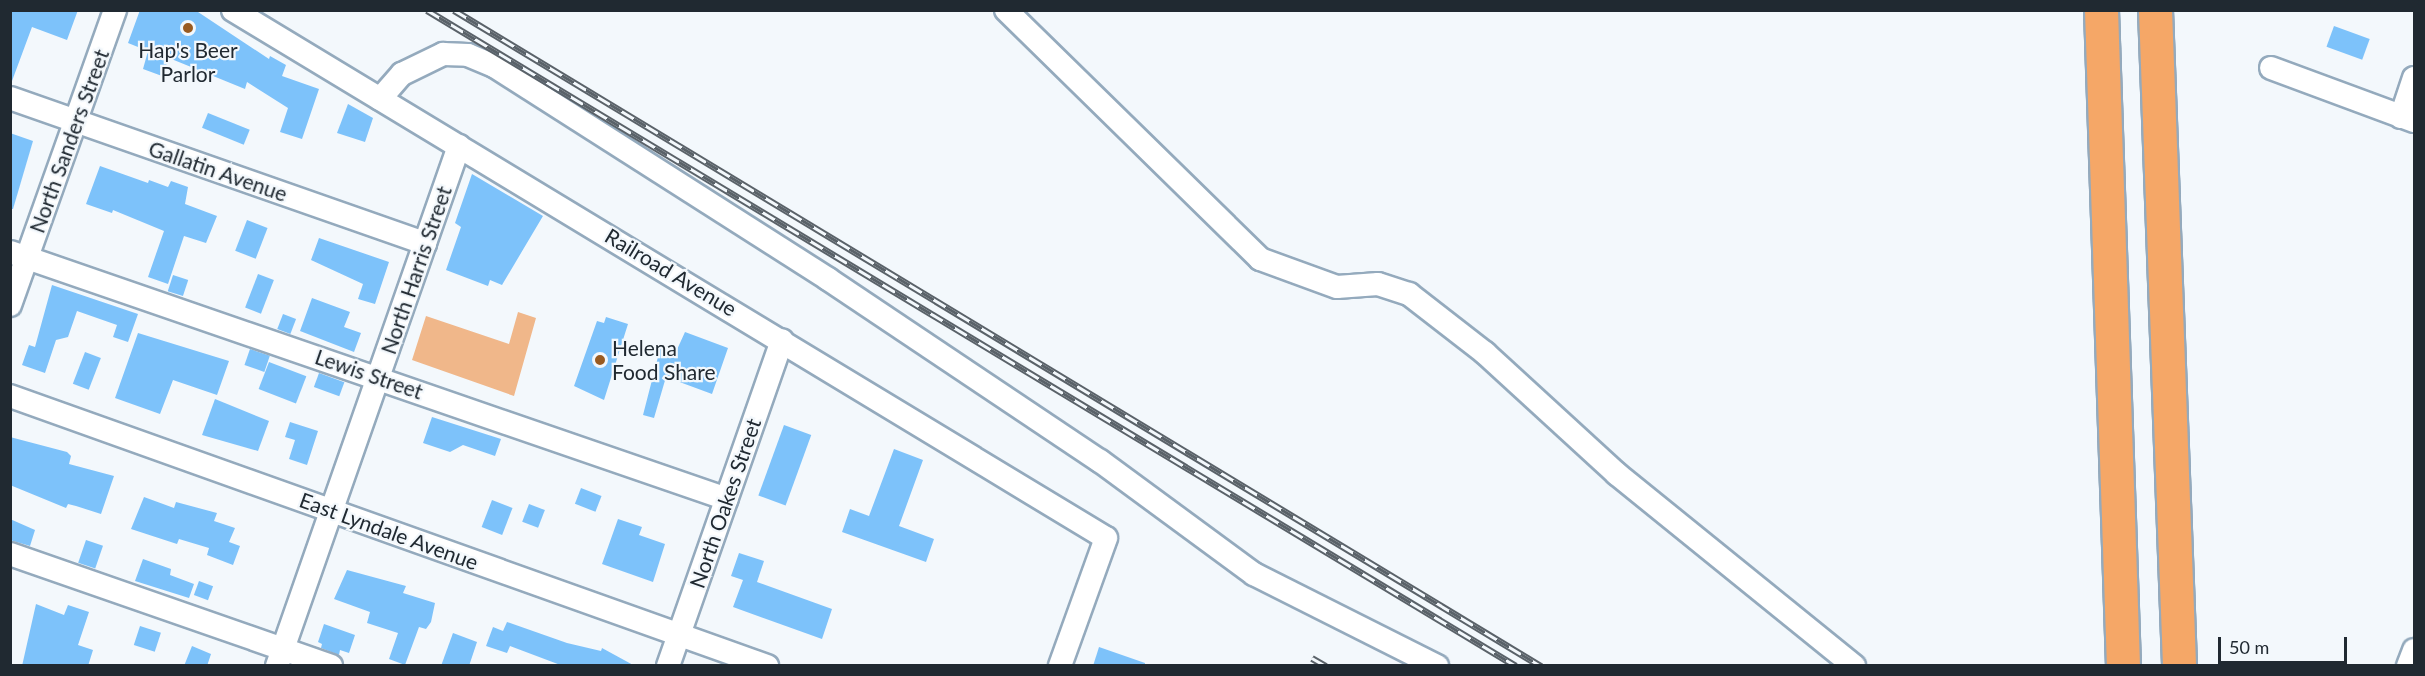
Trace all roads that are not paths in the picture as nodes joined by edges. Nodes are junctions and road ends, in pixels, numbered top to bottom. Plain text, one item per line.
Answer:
1 (116, 10) edge
2 (233, 10) edge
3 (1006, 10) edge
4 (2101, 10) edge
5 (2155, 10) edge
6 (2271, 68) dead end
7 (2415, 78) edge
8 (10, 98) edge
9 (380, 99) junction
10 (2408, 119) edge
11 (76, 122) junction
12 (459, 147) junction
13 (425, 243) junction
14 (19, 255) edge
15 (10, 305) edge
16 (782, 339) junction
17 (378, 377) junction
18 (10, 396) edge
19 (727, 498) junction
20 (331, 510) junction
21 (10, 554) edge
22 (679, 634) junction
23 (2415, 650) edge
24 (280, 657) edge
25 (331, 666) edge
26 (668, 666) edge
27 (767, 666) edge
28 (1060, 666) edge
29 (1437, 666) edge
30 (1854, 666) edge
31 (2123, 666) edge
32 (2179, 666) edge
33 (2408, 666) edge

1 - 11 street, North Sanders Street
2 - 9 street, Railroad Avenue
3 - 30 street
4 - 31 highway
5 - 32 highway
6 - 10 street
7 - 10 street
8 - 11 street, Gallatin Avenue
9 - 12 street, Railroad Avenue
9 - 29 street
11 - 13 street, Gallatin Avenue
11 - 14 street, North Sanders Street
12 - 13 street, North Harris Street
12 - 16 street, Railroad Avenue
13 - 17 street, North Harris Street
14 - 15 street, North Sanders Street
14 - 17 street, Lewis Street
16 - 19 street, North Oakes Street
16 - 28 street, Railroad Avenue
17 - 19 street, Lewis Street
17 - 20 street, North Harris Street
18 - 20 street, East Lyndale Avenue
19 - 22 street, North Oakes Street
20 - 22 street, East Lyndale Avenue
20 - 24 street, North Harris Street
21 - 24 street
22 - 26 street, North Oakes Street
22 - 27 street, East Lyndale Avenue
23 - 33 street
24 - 25 street

